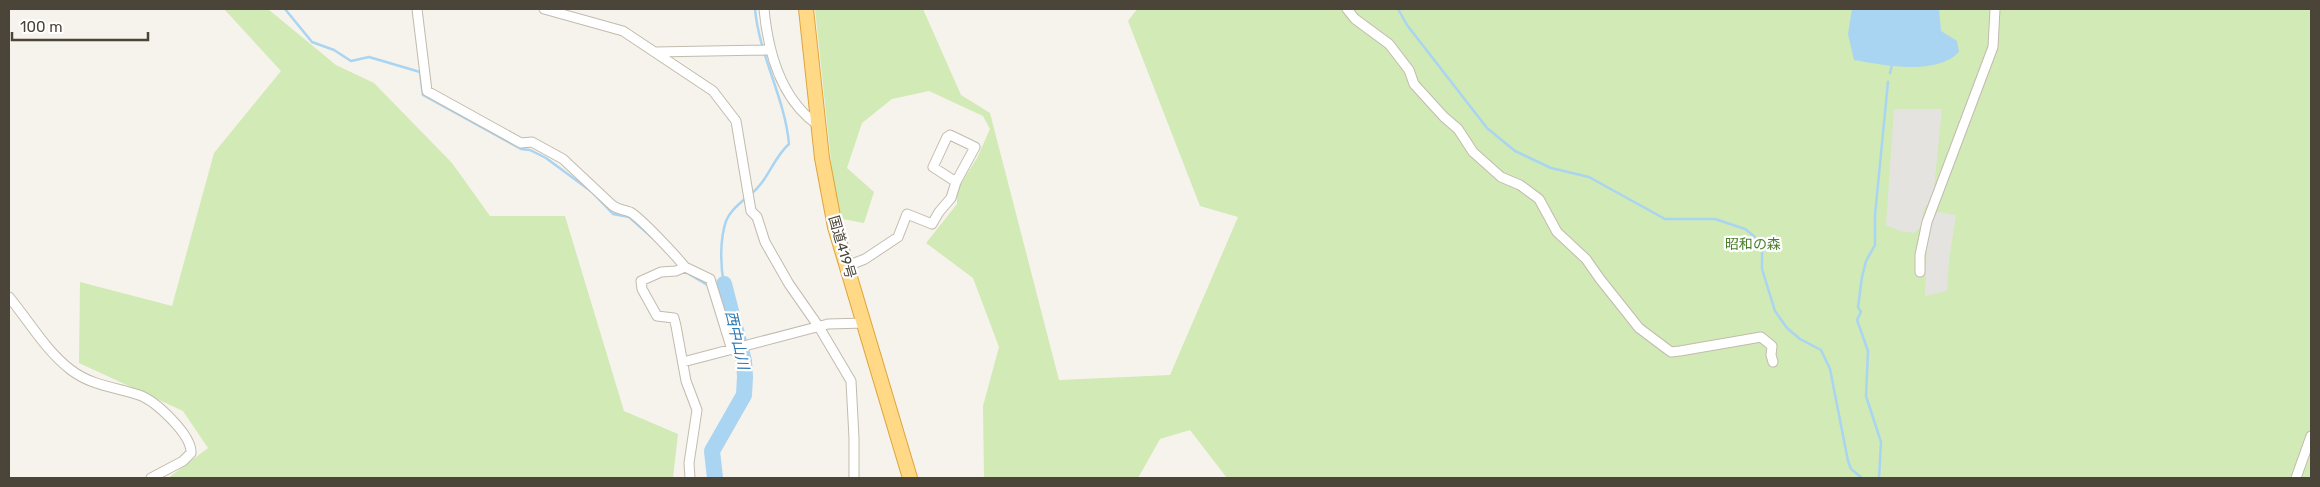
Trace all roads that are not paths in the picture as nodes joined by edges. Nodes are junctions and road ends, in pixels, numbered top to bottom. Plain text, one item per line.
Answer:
1 (417, 9) edge
2 (544, 9) edge
3 (764, 9) edge
4 (806, 9) edge
5 (1347, 9) edge
6 (1995, 9) edge
7 (769, 50) junction
8 (655, 52) junction
9 (818, 125) junction
10 (956, 182) junction
11 (847, 266) junction
12 (685, 267) junction
13 (1920, 272) dead end
14 (9, 297) edge
15 (864, 323) junction
16 (819, 327) junction
17 (733, 350) junction
18 (683, 362) junction
19 (1773, 362) dead end
20 (2311, 436) edge
21 (151, 478) edge
22 (690, 478) edge
23 (854, 478) edge
24 (910, 478) edge
25 (2296, 478) edge

1 - 12 street
2 - 8 street
3 - 7 street
4 - 9 highway, 国道419号
5 - 19 street
6 - 13 street
7 - 8 street
7 - 9 street
8 - 16 street
9 - 11 highway, 国道419号
10 - 10 street
10 - 11 street
11 - 15 highway, 国道419号
12 - 17 street
12 - 18 street
14 - 21 street
15 - 16 street
15 - 24 highway, 国道419号
16 - 17 street
16 - 23 street
17 - 18 street
18 - 22 street
20 - 25 street

